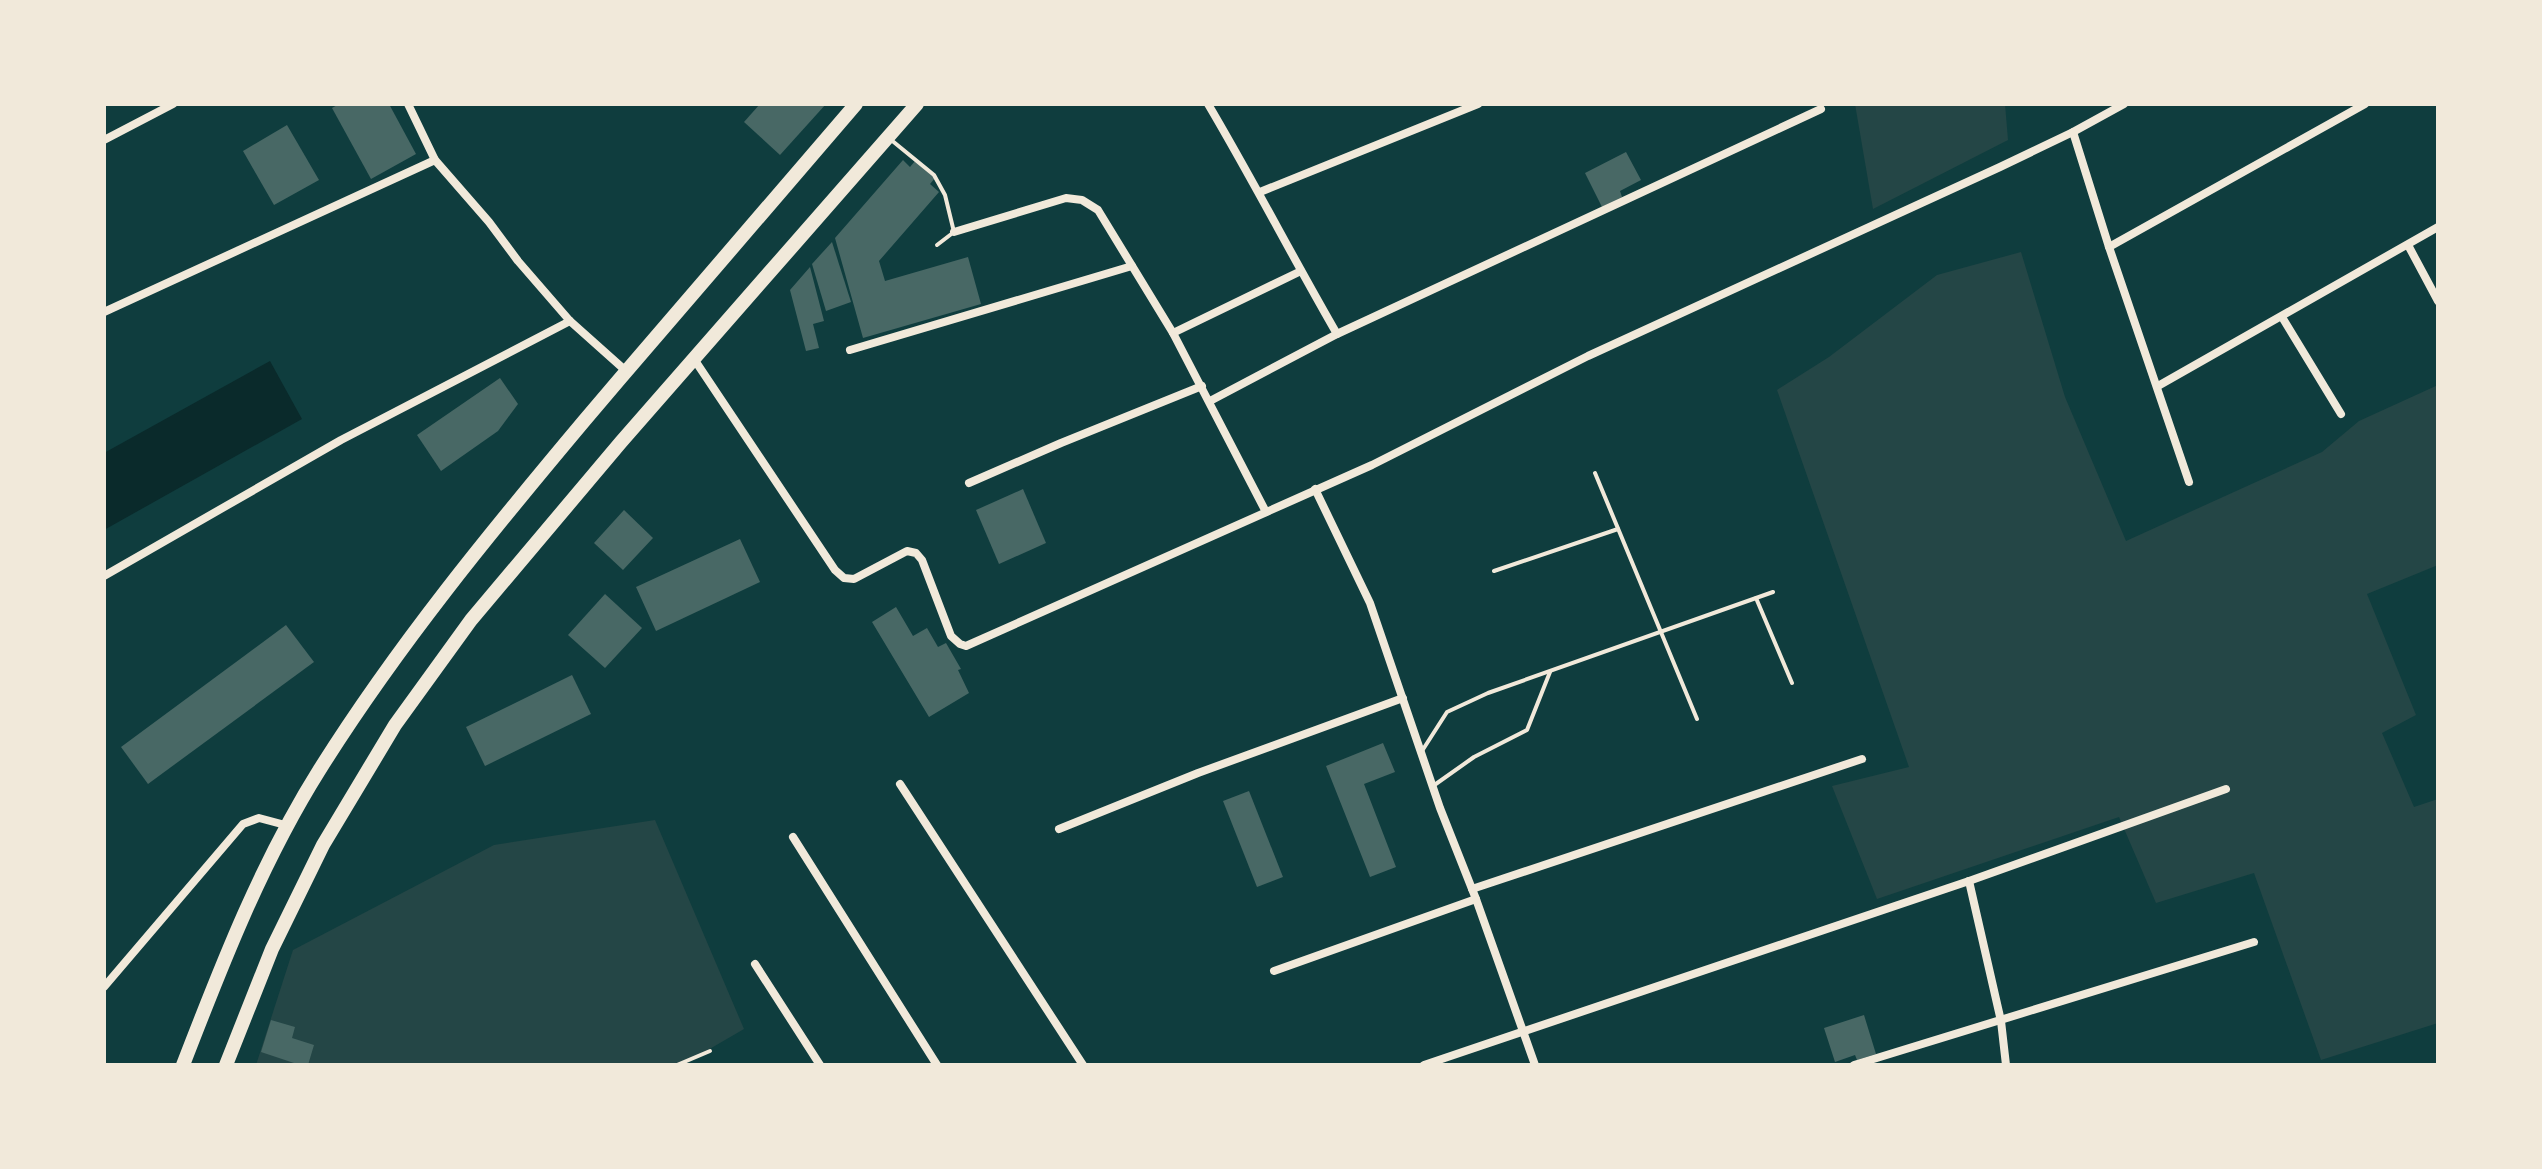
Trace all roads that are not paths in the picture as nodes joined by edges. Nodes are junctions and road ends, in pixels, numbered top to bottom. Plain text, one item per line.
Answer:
1 (173, 104) edge
2 (408, 104) edge
3 (856, 104) edge
4 (917, 104) edge
5 (1208, 104) edge
6 (1478, 104) edge
7 (2124, 104) edge
8 (2365, 104) edge
9 (1821, 109) dead end
10 (2073, 132) junction
11 (888, 138) junction
12 (104, 140) edge
13 (435, 160) junction
14 (1260, 192) junction
15 (2438, 227) edge
16 (954, 232) junction
17 (937, 245) dead end
18 (2408, 245) junction
19 (2109, 247) junction
20 (1132, 266) junction
21 (1301, 271) junction
22 (2438, 301) edge
23 (104, 312) edge
24 (2282, 317) junction
25 (570, 321) junction
26 (1173, 333) junction
27 (1337, 334) junction
28 (850, 350) dead end
29 (694, 359) junction
30 (626, 371) junction
31 (1202, 386) junction
32 (2158, 386) junction
33 (1210, 401) junction
34 (2341, 414) dead end
35 (1595, 473) dead end
36 (2189, 482) dead end
37 (969, 483) dead end
38 (1315, 489) junction
39 (1266, 512) junction
40 (1618, 529) junction
41 (1494, 571) dead end
42 (104, 576) edge
43 (1773, 592) dead end
44 (1756, 598) junction
45 (1661, 632) junction
46 (1550, 672) junction
47 (1792, 683) dead end
48 (1403, 698) junction
49 (1697, 719) dead end
50 (1422, 752) junction
51 (1862, 759) dead end
52 (900, 784) dead end
53 (1433, 786) junction
54 (2226, 789) dead end
55 (289, 826) junction
56 (1059, 829) dead end
57 (793, 837) dead end
58 (1969, 881) junction
59 (1472, 889) junction
60 (1476, 899) junction
61 (2254, 942) dead end
62 (755, 964) dead end
63 (1274, 971) dead end
64 (104, 987) edge
65 (2001, 1021) junction
66 (1523, 1030) junction
67 (710, 1051) dead end
68 (183, 1065) edge
69 (226, 1065) edge
70 (677, 1065) edge
71 (820, 1065) edge
72 (937, 1065) edge
73 (1083, 1065) edge
74 (1424, 1065) edge
75 (1535, 1065) edge
76 (1854, 1065) edge
77 (2006, 1065) edge

1 - 12 street
2 - 13 street
3 - 30 main road
4 - 11 main road
5 - 14 street
6 - 14 street
7 - 10 street
8 - 19 street
9 - 27 street
10 - 19 street
10 - 38 street
11 - 16 lane
11 - 29 main road
13 - 23 street
13 - 25 street
14 - 21 street
15 - 18 street
16 - 17 lane
16 - 20 street
18 - 22 street
18 - 24 street
19 - 32 street
20 - 26 street
20 - 28 street
21 - 26 street
21 - 27 street
24 - 32 street
24 - 34 street
25 - 30 street
25 - 42 street
26 - 31 street
27 - 33 street
29 - 39 street
29 - 69 main road
30 - 55 main road
31 - 33 street
31 - 37 street
32 - 36 street
33 - 39 street
35 - 40 lane
38 - 39 street
38 - 48 street
40 - 41 lane
40 - 45 lane
43 - 44 lane
44 - 45 lane
44 - 47 lane
45 - 46 lane
45 - 49 lane
46 - 50 lane
46 - 53 lane
48 - 50 street
48 - 56 street
50 - 53 street
51 - 59 street
52 - 73 street
53 - 59 street
54 - 58 street
55 - 64 street
55 - 68 main road
57 - 72 street
58 - 65 street
58 - 66 street
59 - 60 street
60 - 63 street
60 - 66 street
61 - 65 street
62 - 71 street
65 - 76 street
65 - 77 street
66 - 74 street
66 - 75 street
67 - 70 lane

